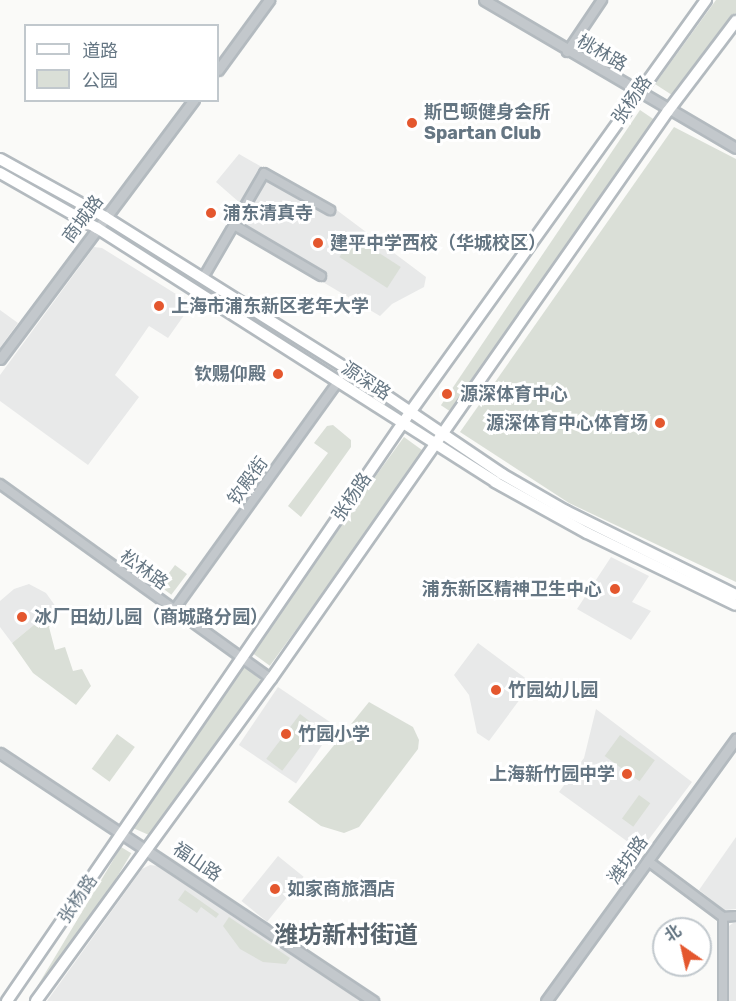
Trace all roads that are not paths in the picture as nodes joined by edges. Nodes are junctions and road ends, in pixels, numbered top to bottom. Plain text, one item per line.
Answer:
1 (269, 0) edge
2 (484, 0) edge
3 (602, 0) edge
4 (706, 0) edge
5 (736, 21) edge
6 (567, 51) junction
7 (219, 69) edge
8 (637, 93) junction
9 (192, 102) edge
10 (668, 111) junction
11 (736, 148) edge
12 (0, 159) edge
13 (0, 173) edge
14 (330, 210) dead end
15 (105, 216) junction
16 (234, 225) junction
17 (97, 228) junction
18 (321, 276) dead end
19 (203, 278) junction
20 (0, 359) edge
21 (347, 369) junction
22 (339, 379) junction
23 (411, 411) junction
24 (404, 421) junction
25 (441, 439) junction
26 (0, 484) edge
27 (736, 595) edge
28 (736, 605) edge
29 (174, 610) junction
30 (242, 658) junction
31 (271, 679) junction
32 (736, 739) edge
33 (0, 753) edge
34 (123, 833) junction
35 (147, 848) junction
36 (648, 861) junction
37 (736, 916) edge
38 (723, 917) junction
39 (7, 1001) edge
40 (36, 1001) edge
41 (373, 1001) edge
42 (546, 1001) edge
43 (723, 1001) edge

1 - 7 street
2 - 6 street, 桃林路
3 - 6 street
4 - 8 main road, 张杨路
5 - 10 main road, 张杨路
6 - 8 street, 桃林路
8 - 10 street, 桃林路
8 - 23 main road, 张杨路
9 - 15 street, 商城路
10 - 11 street, 桃林路
10 - 25 main road, 张杨路
12 - 15 main road, 源深路
13 - 17 main road, 源深路
14 - 16 street
15 - 17 street, 商城路
15 - 19 main road, 源深路
16 - 18 street
16 - 19 street
17 - 20 street, 商城路
17 - 22 main road, 源深路
19 - 21 main road, 源深路
21 - 22 street, 钦殿街
21 - 23 main road, 源深路
22 - 24 main road, 源深路
22 - 29 street, 钦殿街
23 - 24 main road, 张杨路
23 - 25 main road, 源深路
24 - 25 main road, 源深路
24 - 30 main road, 张杨路
25 - 27 main road, 源深路
25 - 28 main road, 源深路
25 - 31 main road, 张杨路
26 - 29 street, 松林路
29 - 30 street, 松林路
30 - 31 street, 松林路
30 - 34 main road, 张杨路
31 - 35 main road, 张杨路
32 - 36 street, 潍坊路
33 - 34 street, 福山路
34 - 35 street, 福山路
34 - 39 main road, 张杨路
35 - 40 main road, 张杨路
35 - 41 street, 福山路
36 - 38 street
36 - 42 street, 潍坊路
37 - 38 street
38 - 43 street

